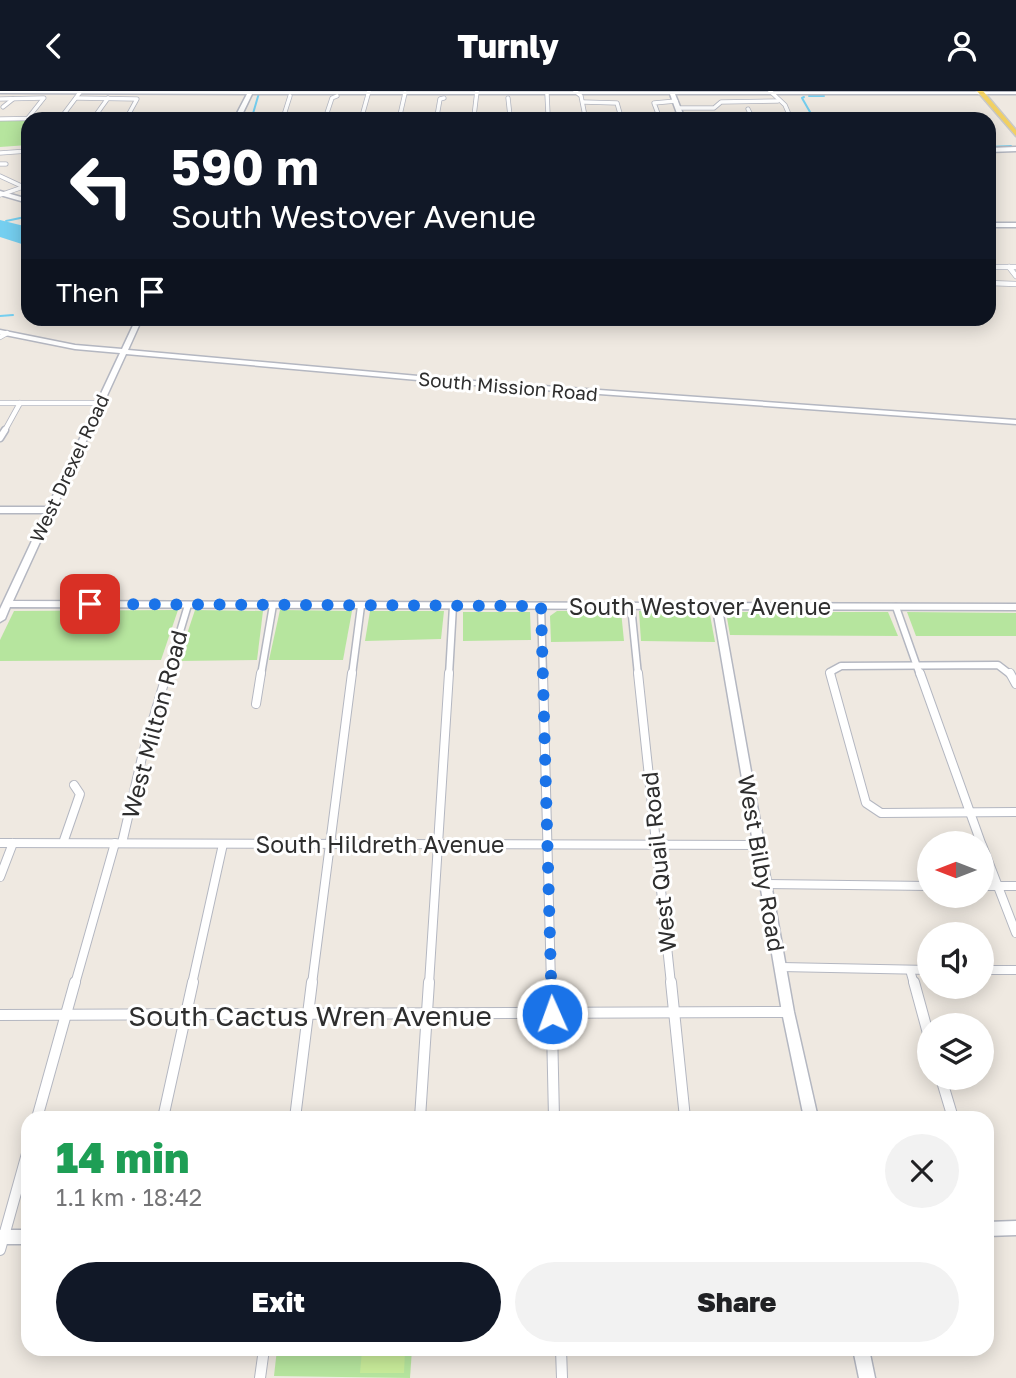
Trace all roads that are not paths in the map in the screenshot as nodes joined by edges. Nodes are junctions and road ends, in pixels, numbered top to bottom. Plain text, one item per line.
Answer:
1 (81, 91) edge
2 (251, 91) edge
3 (412, 91) edge
4 (0, 92) edge
5 (369, 92) edge
6 (576, 92) edge
7 (672, 92) edge
8 (771, 92) edge
9 (985, 92) edge
10 (1016, 92) edge
11 (405, 93) junction
12 (476, 93) edge
13 (547, 94) junction
14 (290, 96) dead end
15 (337, 96) dead end
16 (76, 98) junction
17 (108, 98) junction
18 (444, 98) dead end
19 (508, 98) dead end
20 (0, 99) edge
21 (13, 99) junction
22 (583, 101) junction
23 (676, 101) junction
24 (778, 101) junction
25 (3, 108) edge
26 (678, 109) junction
27 (748, 109) dead end
28 (33, 112) edge
29 (66, 112) edge
30 (98, 112) edge
31 (130, 112) edge
32 (240, 112) edge
33 (284, 112) edge
34 (327, 112) edge
35 (363, 112) edge
36 (401, 112) edge
37 (438, 112) edge
38 (474, 112) edge
39 (510, 112) edge
40 (546, 112) edge
41 (584, 112) edge
42 (620, 112) edge
43 (657, 112) edge
44 (679, 112) edge
45 (750, 112) edge
46 (788, 112) edge
47 (21, 118) edge
48 (0, 119) edge
49 (1005, 121) junction
50 (1015, 122) edge
51 (1016, 134) edge
52 (1016, 149) edge
53 (996, 150) edge
54 (21, 152) edge
55 (0, 153) edge
56 (0, 176) edge
57 (21, 186) edge
58 (21, 189) edge
59 (1, 194) edge
60 (21, 199) edge
61 (996, 225) edge
62 (1016, 225) edge
63 (996, 267) edge
64 (1009, 267) junction
65 (1016, 267) edge
66 (1016, 276) edge
67 (996, 283) edge
68 (1016, 284) edge
69 (136, 326) edge
70 (2, 333) edge
71 (123, 351) junction
72 (0, 403) edge
73 (20, 403) junction
74 (100, 403) junction
75 (1016, 422) edge
76 (0, 438) edge
77 (0, 510) edge
78 (50, 510) junction
79 (0, 595) edge
80 (9, 600) junction
81 (188, 605) junction
82 (274, 605) junction
83 (362, 606) junction
84 (453, 606) junction
85 (541, 606) junction
86 (631, 606) junction
87 (717, 607) junction
88 (897, 607) junction
89 (1016, 607) edge
90 (0, 619) edge
91 (918, 666) junction
92 (1016, 684) edge
93 (256, 704) dead end
94 (74, 785) dead end
95 (1016, 812) edge
96 (971, 813) junction
97 (977, 831) edge
98 (0, 843) edge
99 (13, 843) junction
100 (63, 843) junction
101 (118, 843) junction
102 (332, 843) junction
103 (223, 844) junction
104 (436, 845) junction
105 (548, 845) junction
106 (656, 845) junction
107 (759, 845) junction
108 (0, 877) edge
109 (994, 878) edge
110 (767, 884) junction
111 (917, 885) edge
112 (997, 886) junction
113 (1016, 886) edge
114 (1016, 933) edge
115 (781, 967) junction
116 (910, 970) junction
117 (917, 970) edge
118 (994, 970) edge
119 (1016, 970) edge
120 (788, 1012) junction
121 (922, 1013) edge
122 (426, 1014) junction
123 (552, 1014) junction
124 (674, 1014) junction
125 (65, 1015) junction
126 (185, 1015) junction
127 (309, 1015) junction
128 (0, 1016) edge
129 (945, 1090) edge
130 (39, 1111) edge
131 (164, 1111) edge
132 (296, 1111) edge
133 (421, 1111) edge
134 (554, 1111) edge
135 (684, 1111) edge
136 (809, 1111) edge
137 (951, 1111) edge
138 (21, 1174) edge
139 (994, 1229) edge
140 (1016, 1229) edge
141 (21, 1238) edge
142 (1, 1242) edge
143 (263, 1356) edge
144 (561, 1356) edge
145 (862, 1356) edge
146 (260, 1378) edge
147 (562, 1378) edge
148 (867, 1378) edge

1 - 2 main road
1 - 4 main road
1 - 16 street
2 - 5 main road
2 - 32 main road
3 - 12 main road
5 - 11 main road
5 - 35 street
6 - 7 main road
6 - 12 main road
6 - 13 main road
6 - 22 street
7 - 8 main road
7 - 23 main road
8 - 9 main road
8 - 24 street
9 - 10 main road
9 - 49 main road
9 - 50 main road
11 - 12 main road
11 - 36 street
12 - 13 main road
12 - 38 street
13 - 40 street
14 - 33 street
15 - 34 street
16 - 17 street
16 - 29 street
17 - 30 street
17 - 31 street
18 - 37 street
19 - 39 street
20 - 21 street
21 - 25 street
21 - 28 street
22 - 41 street
22 - 42 street
23 - 26 main road
23 - 43 street
24 - 26 street
24 - 46 street
26 - 44 main road
27 - 45 street
47 - 48 street
49 - 50 main road
49 - 51 main road
52 - 53 main road
54 - 55 street
56 - 57 street
58 - 59 street
59 - 60 main road
61 - 62 main road
63 - 64 street
64 - 65 street
64 - 66 street
67 - 68 street
69 - 71 main road, West Drexel Road
70 - 71 main road, South Mission Road
71 - 74 main road, West Drexel Road
71 - 75 main road, South Mission Road
72 - 73 street
73 - 74 street
73 - 76 street
74 - 78 main road, West Drexel Road
77 - 78 street
78 - 80 main road, West Drexel Road
79 - 80 street, South Westover Avenue
80 - 81 main road, South Westover Avenue
80 - 90 main road, West Drexel Road
81 - 82 main road, South Westover Avenue
81 - 101 street, West Milton Road
82 - 83 main road, South Westover Avenue
82 - 93 street
83 - 84 main road, South Westover Avenue
83 - 102 street
84 - 85 main road, South Westover Avenue
84 - 104 street
85 - 86 main road, South Westover Avenue
85 - 105 street
86 - 87 main road, South Westover Avenue
86 - 106 street, West Quail Road
87 - 88 main road, South Westover Avenue
87 - 107 main road, West Bilby Road
88 - 89 main road, South Westover Avenue
88 - 91 street
91 - 92 street
91 - 96 street
91 - 96 street
94 - 100 street
95 - 96 street
96 - 97 street
98 - 99 street, South Hildreth Avenue
99 - 100 street, South Hildreth Avenue
99 - 108 street
100 - 101 street, South Hildreth Avenue
101 - 103 street, South Hildreth Avenue
101 - 125 street, West Milton Road
102 - 103 street, South Hildreth Avenue
102 - 104 street, South Hildreth Avenue
102 - 127 street
103 - 126 street
104 - 105 street, South Hildreth Avenue
104 - 122 street
105 - 106 street, South Hildreth Avenue
105 - 123 street
106 - 107 street, South Hildreth Avenue
106 - 124 street, West Quail Road
107 - 110 main road, West Bilby Road
109 - 112 street
110 - 111 street
110 - 115 main road, West Bilby Road
112 - 113 street
112 - 114 street
115 - 116 street
115 - 120 main road, West Bilby Road
116 - 117 street
116 - 121 street
118 - 119 street
120 - 124 street, South Cactus Wren Avenue
120 - 136 main road, West Bilby Road
122 - 123 street, South Cactus Wren Avenue
122 - 127 street, South Cactus Wren Avenue
122 - 133 street
123 - 124 street, South Cactus Wren Avenue
123 - 134 street
124 - 135 street, West Quail Road
125 - 126 street, South Cactus Wren Avenue
125 - 128 street, South Cactus Wren Avenue
125 - 130 street, West Milton Road
126 - 127 street, South Cactus Wren Avenue
126 - 131 street
127 - 132 street
129 - 137 street
138 - 142 street
139 - 140 main road
141 - 142 main road
143 - 146 street
144 - 147 street
145 - 148 main road

